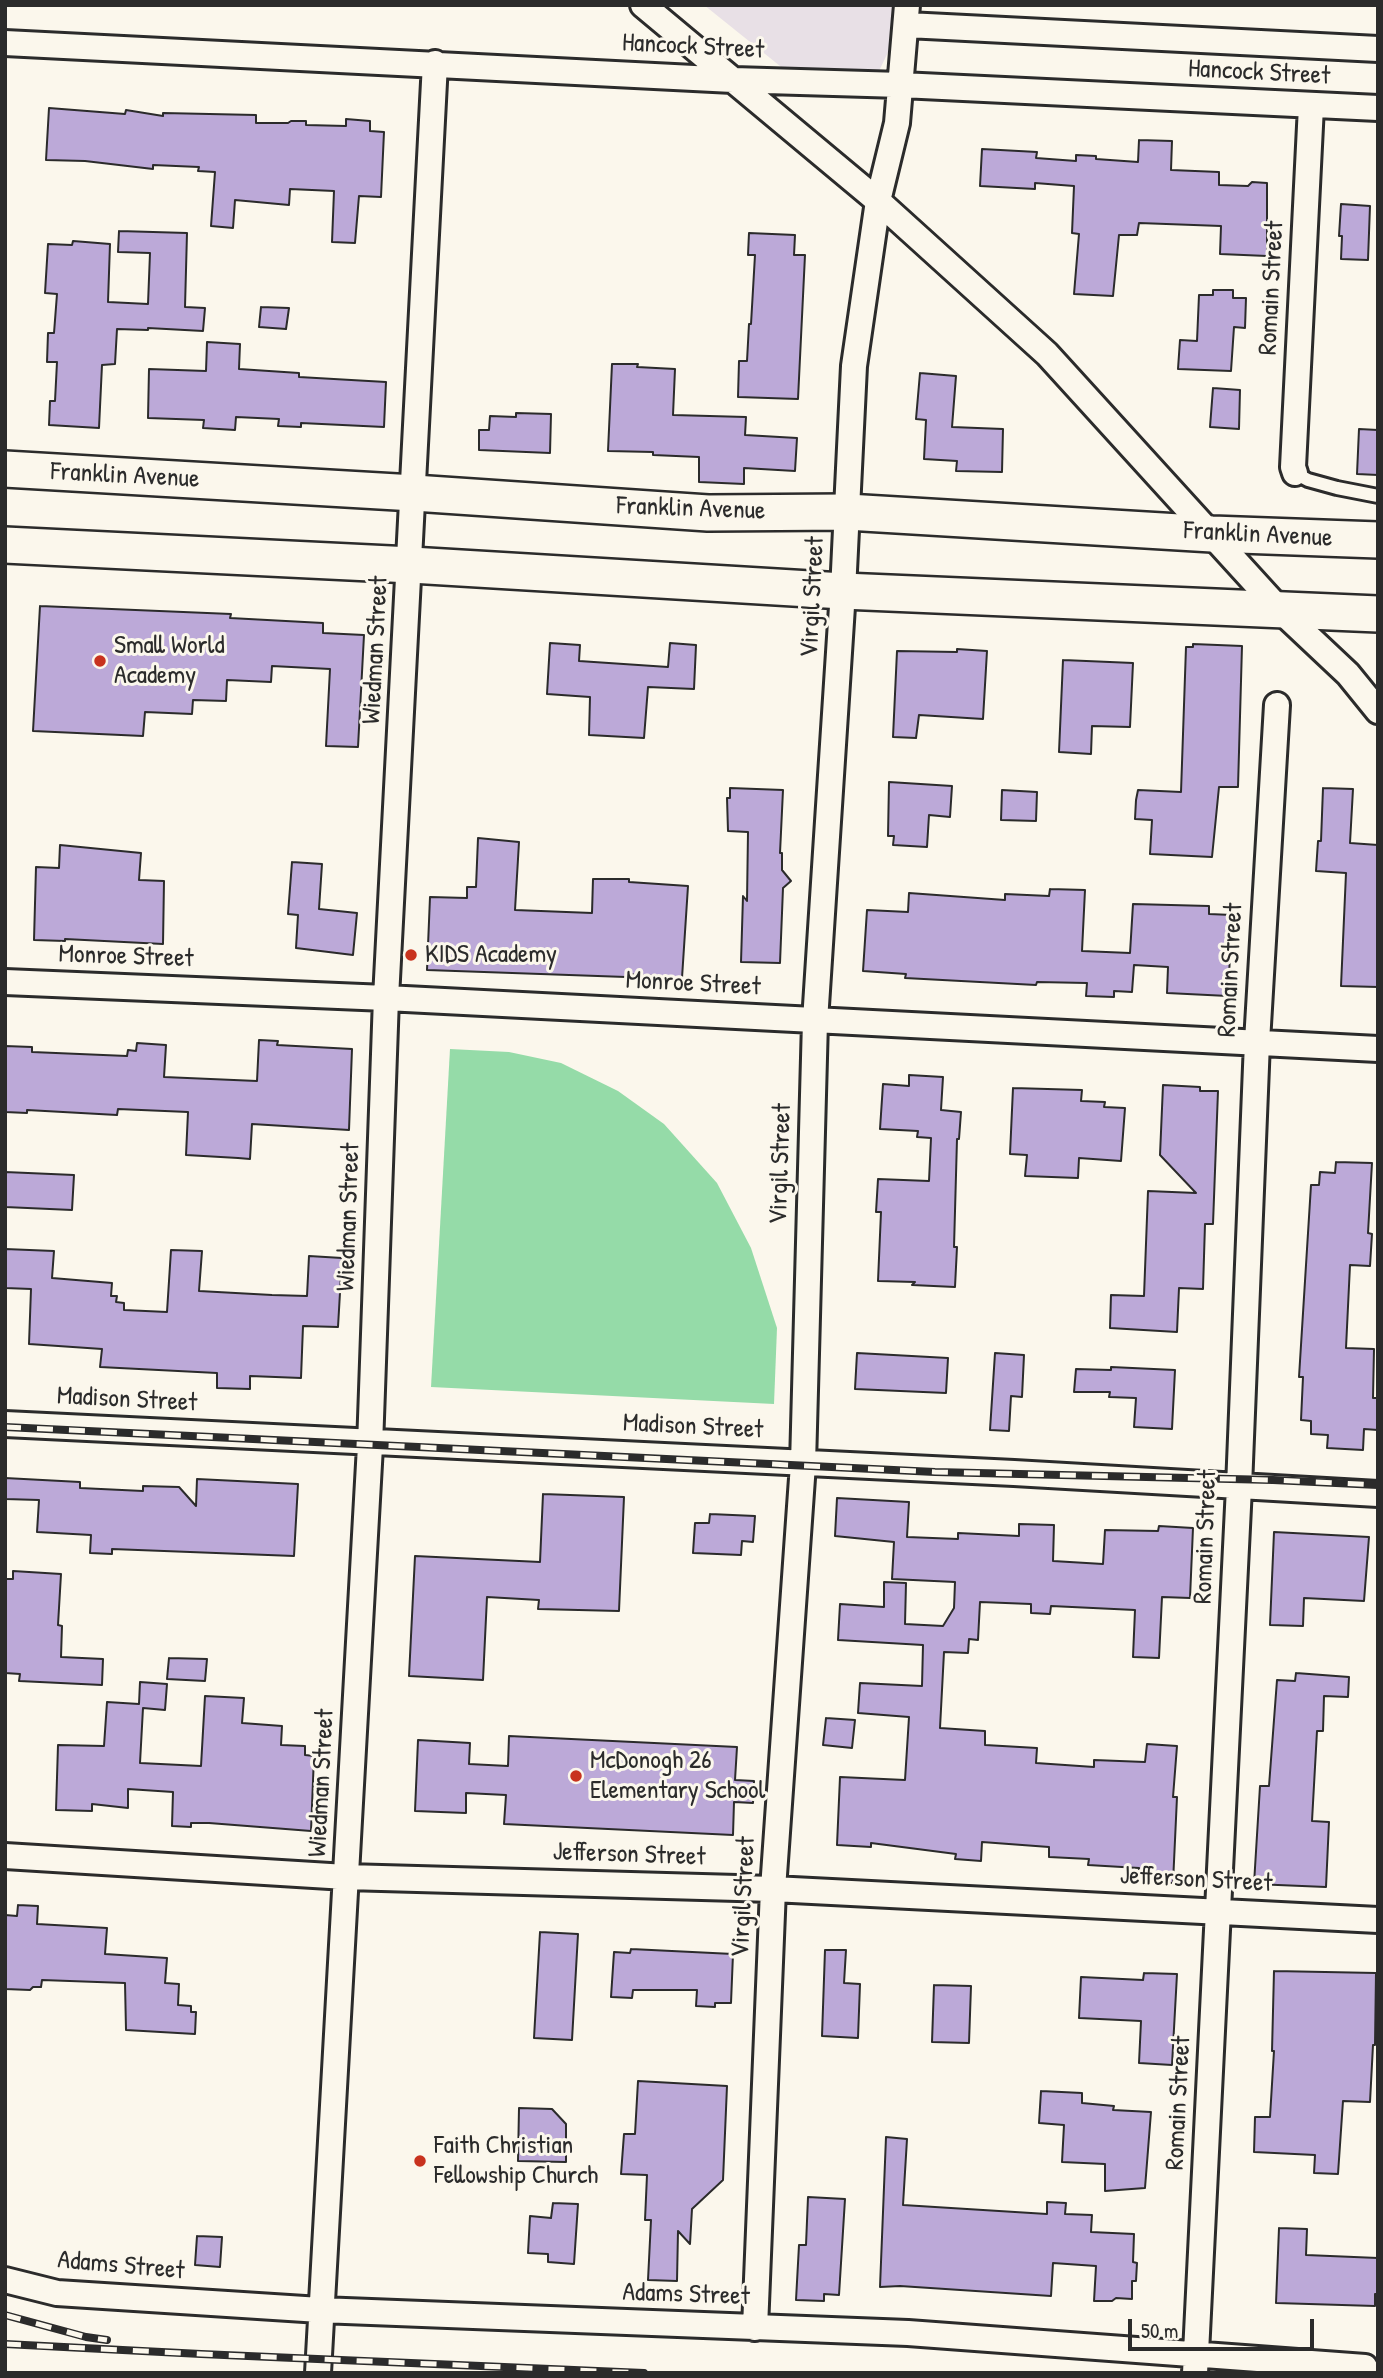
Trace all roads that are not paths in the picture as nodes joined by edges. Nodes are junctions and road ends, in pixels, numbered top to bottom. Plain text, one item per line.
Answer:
1 (643, 5) edge
2 (907, 15) edge
3 (5, 43) edge
4 (1378, 49) edge
5 (436, 64) junction
6 (733, 80) junction
7 (901, 85) junction
8 (1311, 106) junction
9 (1378, 108) edge
10 (878, 201) junction
11 (5, 468) edge
12 (1295, 473) joint
13 (414, 493) junction
14 (1378, 496) edge
15 (847, 512) junction
16 (1212, 534) junction
17 (1378, 540) edge
18 (5, 545) edge
19 (411, 565) junction
20 (843, 591) junction
21 (1280, 610) junction
22 (1378, 614) edge
23 (1277, 705) dead end
24 (1378, 711) edge
25 (5, 982) edge
26 (386, 998) junction
27 (815, 1021) junction
28 (1257, 1042) junction
29 (1378, 1049) edge
30 (5, 1424) edge
31 (370, 1442) junction
32 (803, 1462) junction
33 (1238, 1487) junction
34 (1378, 1494) edge
35 (5, 1856) edge
36 (346, 1877) junction
37 (773, 1889) junction
38 (1218, 1911) junction
39 (1378, 1920) edge
40 (5, 2280) edge
41 (320, 2309) junction
42 (755, 2328) junction
43 (1195, 2364) edge
44 (1366, 2367) edge
45 (318, 2373) edge

1 - 6 street
2 - 4 street, Hancock Street
2 - 7 street, Virgil Street
3 - 5 street, Hancock Street
5 - 6 street, Hancock Street
5 - 13 street, Wiedman Street
6 - 7 street, Hancock Street
6 - 10 street
7 - 8 street, Hancock Street
7 - 10 street, Virgil Street
8 - 9 street, Hancock Street
8 - 12 street, Romain Street
10 - 15 street, Virgil Street
10 - 16 street
11 - 13 main road, Franklin Avenue
12 - 14 lane
13 - 15 main road, Franklin Avenue
13 - 19 street, Wiedman Street
15 - 16 main road, Franklin Avenue
15 - 20 street, Virgil Street
16 - 17 main road, Franklin Avenue
16 - 21 street
18 - 19 main road
19 - 20 main road
19 - 26 street, Wiedman Street
20 - 21 main road
20 - 27 street, Virgil Street
21 - 22 main road
21 - 24 street
23 - 28 street, Romain Street
25 - 26 street, Monroe Street
26 - 27 street, Monroe Street
26 - 31 street, Wiedman Street
27 - 28 street, Monroe Street
27 - 32 street, Virgil Street
28 - 29 street, Monroe Street
28 - 33 street, Romain Street
30 - 31 street, Madison Street
31 - 32 street, Madison Street
31 - 36 street, Wiedman Street
32 - 33 street, Madison Street
32 - 37 street, Virgil Street
33 - 34 street, Madison Street
33 - 38 street, Romain Street
35 - 36 street, Jefferson Street
36 - 37 street, Jefferson Street
36 - 41 street, Wiedman Street
37 - 38 street, Jefferson Street
37 - 42 street, Virgil Street
38 - 39 street, Jefferson Street
38 - 43 street, Romain Street
40 - 41 street, Adams Street
41 - 42 street, Adams Street
41 - 45 street, Wiedman Street
42 - 43 street, Adams Street
43 - 44 street, Adams Street

